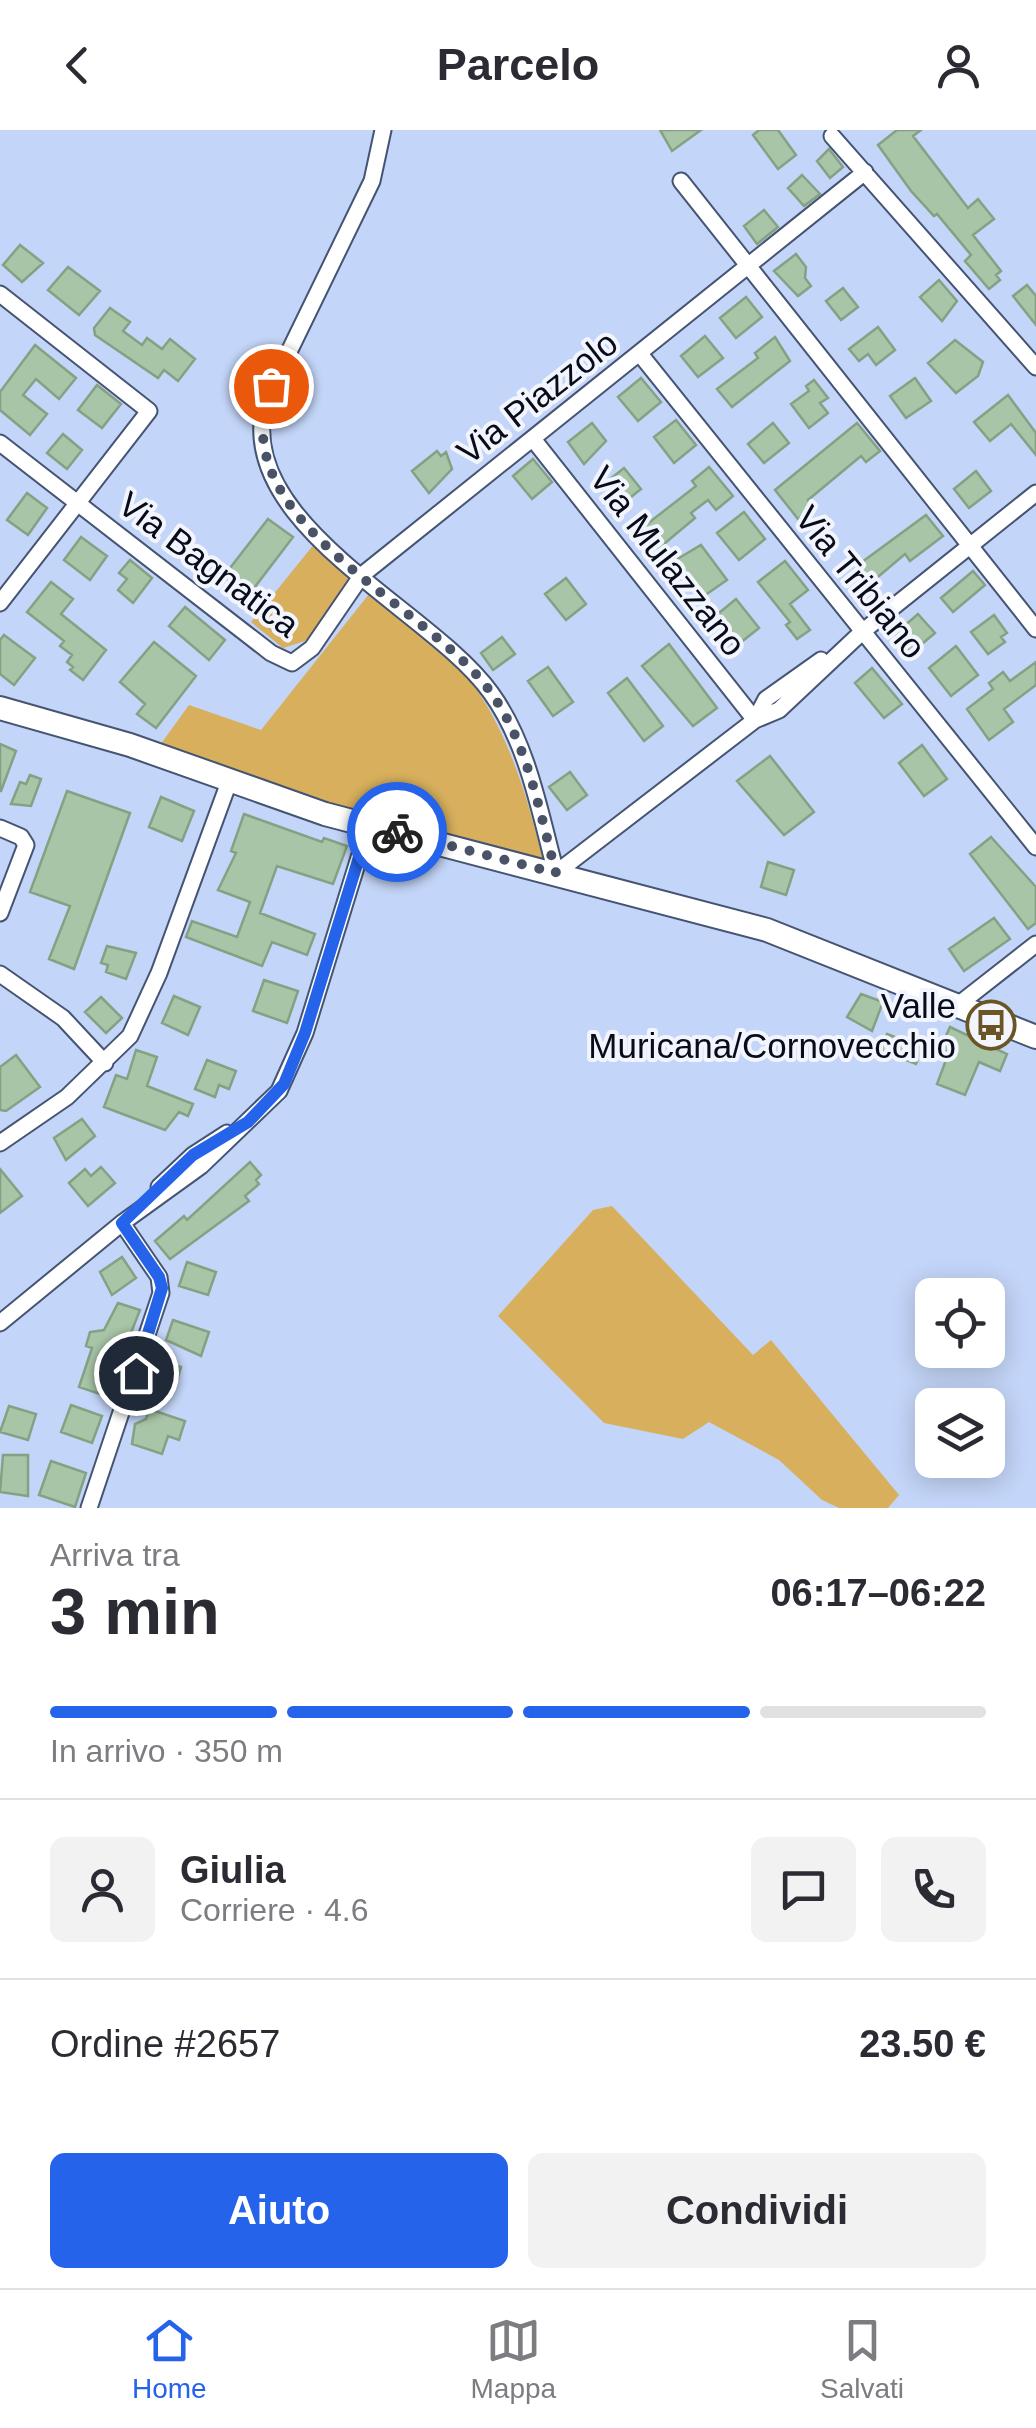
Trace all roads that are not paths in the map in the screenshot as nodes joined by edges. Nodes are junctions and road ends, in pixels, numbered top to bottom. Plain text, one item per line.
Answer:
1 (383, 130) edge
2 (832, 136) dead end
3 (865, 172) junction
4 (681, 181) dead end
5 (749, 266) junction
6 (0, 294) edge
7 (1036, 340) edge
8 (1021, 351) junction
9 (640, 354) junction
10 (1036, 368) edge
11 (533, 439) junction
12 (0, 443) edge
13 (1036, 493) edge
14 (76, 502) junction
15 (968, 546) junction
16 (362, 575) junction
17 (0, 603) edge
18 (1036, 629) edge
19 (862, 632) junction
20 (0, 708) edge
21 (755, 720) junction
22 (229, 782) junction
23 (369, 825) junction
24 (0, 828) edge
25 (1036, 847) edge
26 (556, 873) junction
27 (0, 913) edge
28 (1036, 944) edge
29 (0, 974) edge
30 (958, 1004) junction
31 (1036, 1037) edge
32 (106, 1063) junction
33 (0, 1143) edge
34 (122, 1223) junction
35 (0, 1323) edge
36 (89, 1508) edge

1 - 16 street
2 - 3 street
3 - 5 street, Via Piazzolo
3 - 8 street
4 - 5 street
5 - 9 street, Via Piazzolo
5 - 15 street
6 - 14 street
7 - 8 street
8 - 10 street
9 - 11 street, Via Piazzolo
9 - 19 street, Via Tribiano
11 - 16 street, Via Piazzolo
11 - 21 street, Via Mulazzano
12 - 14 street, Via Bagnatica
13 - 15 street
14 - 16 street, Via Bagnatica
14 - 17 street
15 - 18 street
15 - 19 street
16 - 26 street
19 - 21 street
19 - 25 street, Via Tribiano
20 - 22 street
21 - 26 street
22 - 23 street
22 - 32 street
23 - 26 street
23 - 34 street
24 - 27 street
26 - 30 street
28 - 30 street
29 - 32 street
30 - 31 street
32 - 33 street
34 - 35 street
34 - 36 street

